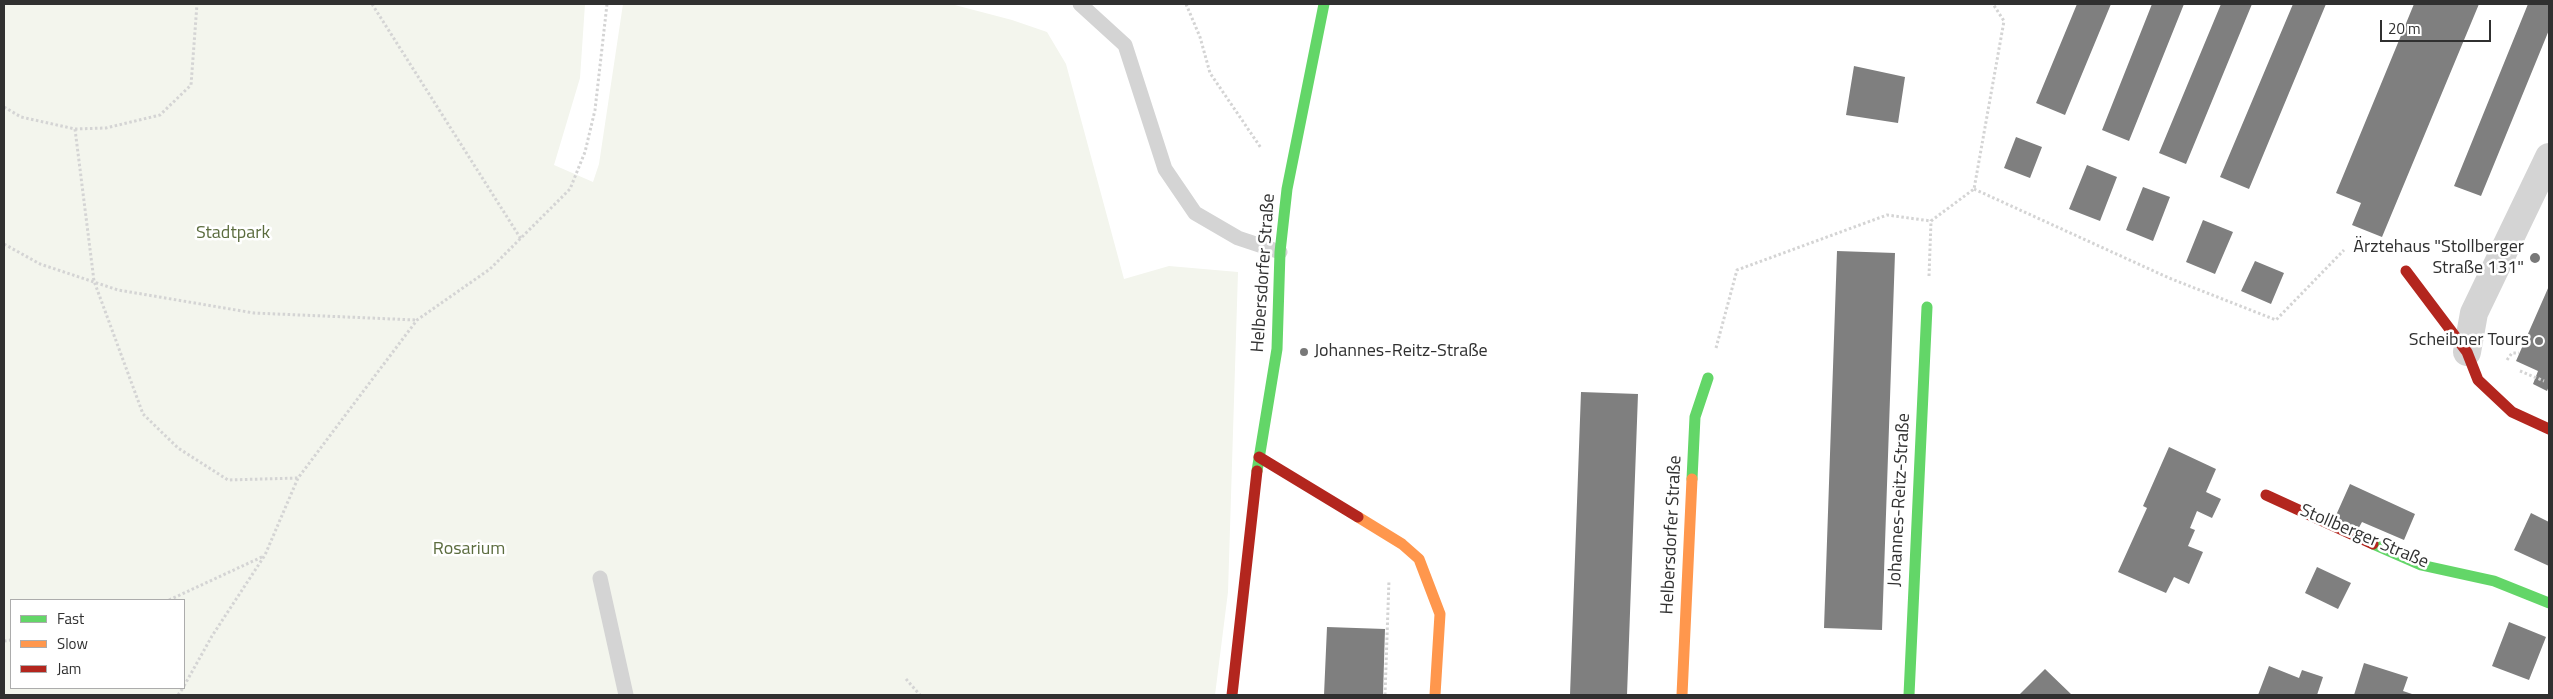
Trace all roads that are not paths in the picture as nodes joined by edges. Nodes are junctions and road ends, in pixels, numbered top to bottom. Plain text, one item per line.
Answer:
1 (1080, 4) edge
2 (1324, 4) edge
3 (2549, 157) edge
4 (1280, 252) junction
5 (2406, 271) dead end
6 (1927, 307) road end
7 (2467, 352) junction
8 (1708, 378) road end
9 (2549, 430) edge
10 (1259, 457) junction
11 (2266, 495) dead end
12 (600, 578) dead end
13 (2549, 603) edge
14 (626, 695) edge
15 (1232, 695) edge
16 (1435, 695) edge
17 (1682, 695) edge
18 (1909, 695) edge

1 - 4 lane
2 - 4 street, Helbersdorfer Straße
3 - 7 street
4 - 10 street, Helbersdorfer Straße
5 - 7 street
6 - 18 street, Johannes-Reitz-Straße
7 - 9 street
8 - 17 street, Helbersdorfer Straße
10 - 15 street, Helbersdorfer Straße
10 - 16 street
11 - 13 street, Stollberger Straße
12 - 14 lane

